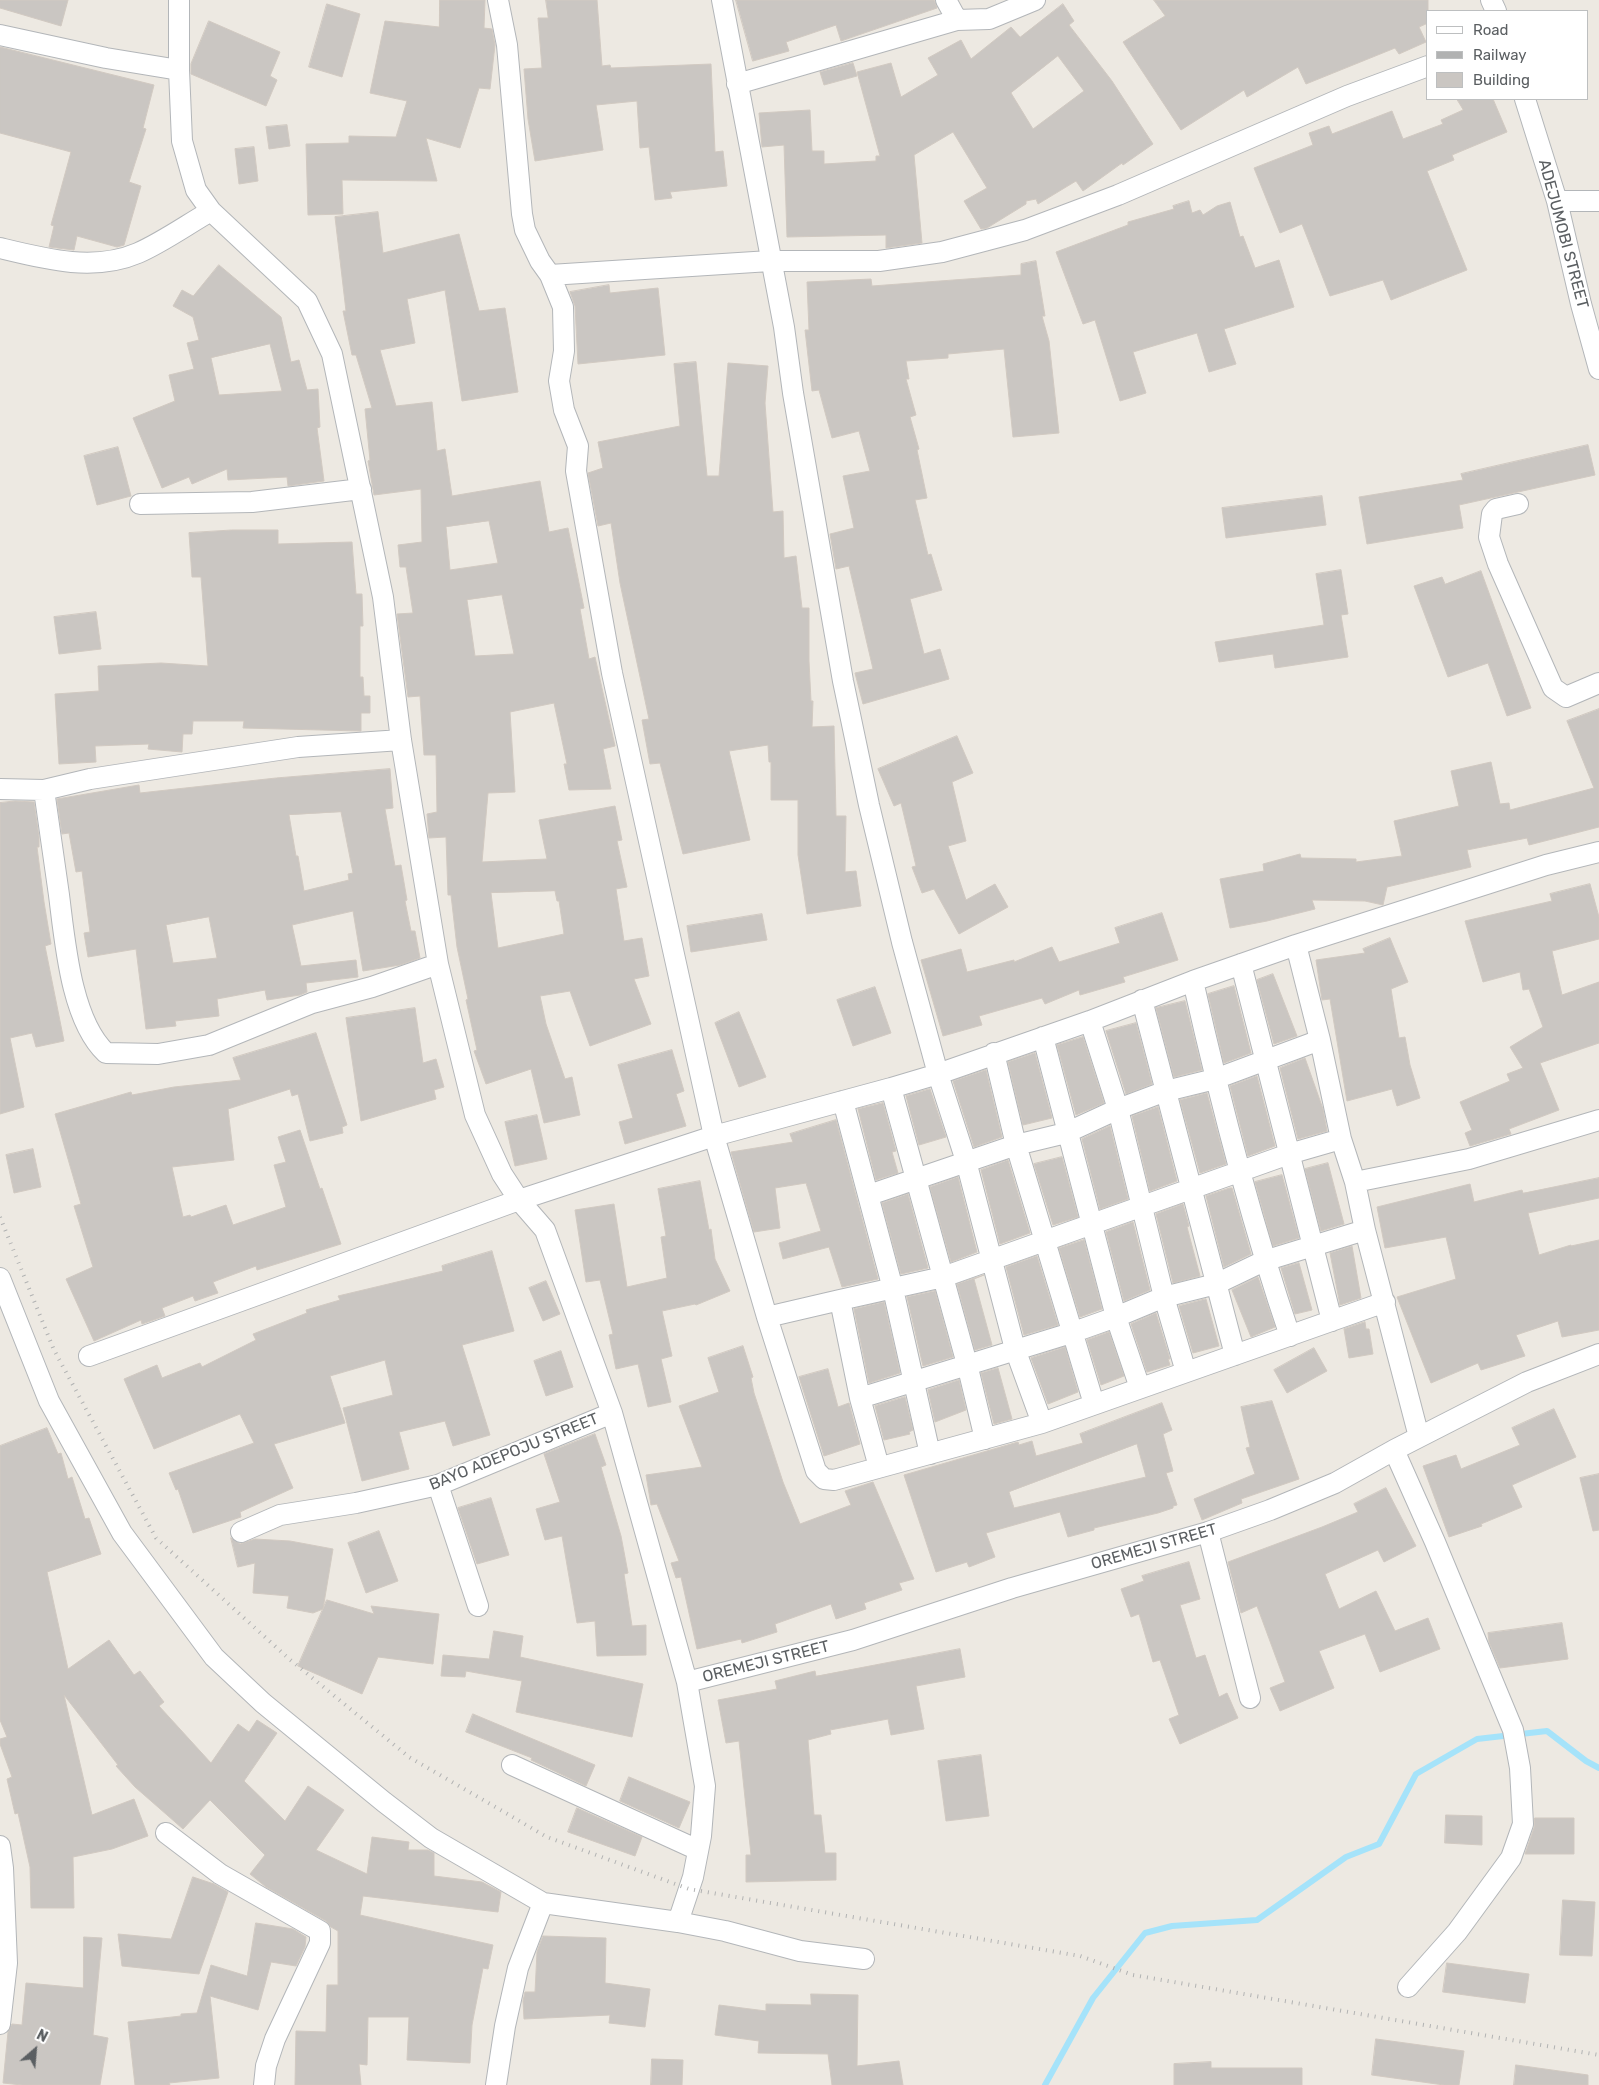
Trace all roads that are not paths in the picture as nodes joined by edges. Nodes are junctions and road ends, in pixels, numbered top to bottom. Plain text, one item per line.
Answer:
1 (178, 0) edge
2 (498, 0) edge
3 (722, 0) edge
4 (946, 0) edge
5 (1035, 0) edge
6 (956, 20) junction
7 (0, 34) edge
8 (1426, 67) edge
9 (179, 70) junction
10 (737, 84) junction
11 (1526, 100) edge
12 (1557, 201) junction
13 (1599, 201) edge
14 (211, 211) junction
15 (0, 248) edge
16 (770, 261) junction
17 (550, 275) junction
18 (1599, 369) edge
19 (361, 489) junction
20 (140, 504) dead end
21 (1518, 504) dead end
22 (1599, 683) edge
23 (401, 740) junction
24 (0, 789) edge
25 (44, 790) junction
26 (1599, 852) edge
27 (1296, 945) junction
28 (438, 964) junction
29 (1241, 964) junction
30 (1193, 981) junction
31 (1142, 1000) junction
32 (1090, 1021) junction
33 (1043, 1037) junction
34 (1320, 1040) junction
35 (994, 1053) junction
36 (1265, 1060) junction
37 (938, 1074) junction
38 (1216, 1079) junction
39 (891, 1088) junction
40 (1166, 1091) junction
41 (843, 1101) junction
42 (1118, 1109) junction
43 (1599, 1120) edge
44 (1066, 1133) junction
45 (714, 1136) junction
46 (1341, 1139) junction
47 (1016, 1145) junction
48 (1288, 1154) junction
49 (966, 1161) junction
50 (1240, 1172) junction
51 (916, 1179) junction
52 (1355, 1182) junction
53 (1190, 1189) junction
54 (868, 1195) junction
55 (519, 1200) junction
56 (1141, 1207) junction
57 (1093, 1225) junction
58 (1365, 1230) junction
59 (1043, 1241) junction
60 (1314, 1246) junction
61 (990, 1259) junction
62 (1264, 1261) junction
63 (943, 1277) junction
64 (0, 1278) edge
65 (1216, 1284) junction
66 (893, 1289) junction
67 (1164, 1297) junction
68 (840, 1300) junction
69 (1384, 1302) junction
70 (767, 1317) junction
71 (1116, 1317) junction
72 (1332, 1321) junction
73 (1071, 1333) junction
74 (1290, 1336) junction
75 (1015, 1349) junction
76 (1599, 1354) edge
77 (1235, 1355) junction
78 (89, 1356) dead end
79 (967, 1364) junction
80 (1186, 1372) junction
81 (913, 1381) junction
82 (1140, 1388) junction
83 (860, 1398) junction
84 (1094, 1404) junction
85 (612, 1413) junction
86 (1042, 1423) junction
87 (1419, 1437) junction
88 (985, 1438) junction
89 (1394, 1450) junction
90 (930, 1454) junction
91 (879, 1466) junction
92 (438, 1485) junction
93 (241, 1532) dead end
94 (1208, 1532) junction
95 (478, 1606) dead end
96 (688, 1682) junction
97 (1250, 1698) dead end
98 (512, 1765) dead end
99 (166, 1833) dead end
100 (0, 1846) edge
101 (698, 1850) junction
102 (543, 1903) junction
103 (678, 1922) junction
104 (864, 1959) dead end
105 (1408, 1987) dead end
106 (0, 2024) edge
107 (264, 2085) edge
108 (496, 2085) edge

1 - 9 street
2 - 17 street
3 - 10 street
4 - 6 street
5 - 6 street
6 - 10 street
7 - 9 street
8 - 16 street
9 - 14 street
10 - 16 street
11 - 12 street, ADEJUMOBI STREET
12 - 13 street
12 - 18 street, ADEJUMOBI STREET
14 - 15 street
14 - 19 street
16 - 17 street
16 - 37 street
17 - 45 street
19 - 20 street
19 - 23 street
21 - 22 street
23 - 25 street
23 - 28 street
24 - 25 street
25 - 28 street
26 - 27 street
27 - 29 street
27 - 34 street
28 - 55 street
29 - 30 street
29 - 36 street
30 - 31 street
30 - 38 street
31 - 32 street
31 - 40 street
32 - 33 street
32 - 42 street
33 - 35 street
33 - 44 street
34 - 36 street
34 - 46 street
35 - 37 street
35 - 47 street
36 - 38 street
36 - 48 street
37 - 39 street
37 - 49 street
38 - 40 street
38 - 50 street
39 - 41 street
39 - 51 street
40 - 42 street
40 - 53 street
41 - 45 street
41 - 54 street
42 - 44 street
42 - 56 street
43 - 52 street
44 - 47 street
44 - 57 street
45 - 55 street
45 - 70 street
46 - 48 street
46 - 52 street
47 - 49 street
47 - 59 street
48 - 50 street
48 - 60 street
49 - 51 street
49 - 61 street
50 - 53 street
50 - 62 street
51 - 54 street
51 - 63 street
52 - 58 street
53 - 56 street
53 - 65 street
54 - 66 street
55 - 78 street
55 - 85 street
56 - 57 street
56 - 67 street
57 - 59 street
57 - 71 street
58 - 60 street
58 - 69 street
59 - 61 street
59 - 73 street
60 - 62 street
60 - 72 street
61 - 63 street
61 - 75 street
62 - 65 street
62 - 74 street
63 - 66 street
63 - 79 street
64 - 102 street
65 - 67 street
65 - 77 street
66 - 68 street
66 - 81 street
67 - 71 street
67 - 80 street
68 - 70 street
68 - 83 street
69 - 72 street
69 - 87 street
70 - 91 street
71 - 73 street
71 - 82 street
72 - 74 street
73 - 75 street
73 - 84 street
74 - 77 street
75 - 79 street
75 - 86 street
76 - 87 street, OREMEJI STREET
77 - 80 street
79 - 81 street
79 - 88 street
80 - 82 street
81 - 83 street
81 - 90 street
82 - 84 street
83 - 91 street
84 - 86 street
85 - 92 street, BAYO ADEPOJU STREET
85 - 96 street
86 - 88 street
87 - 89 street, OREMEJI STREET
88 - 90 street
89 - 94 street, OREMEJI STREET
89 - 105 street
90 - 91 street
92 - 93 street, BAYO ADEPOJU STREET
92 - 95 street
94 - 96 street, OREMEJI STREET
94 - 97 street
96 - 101 street
98 - 101 street
99 - 107 street
100 - 106 street
101 - 103 street
102 - 103 street
102 - 108 street
103 - 104 street

